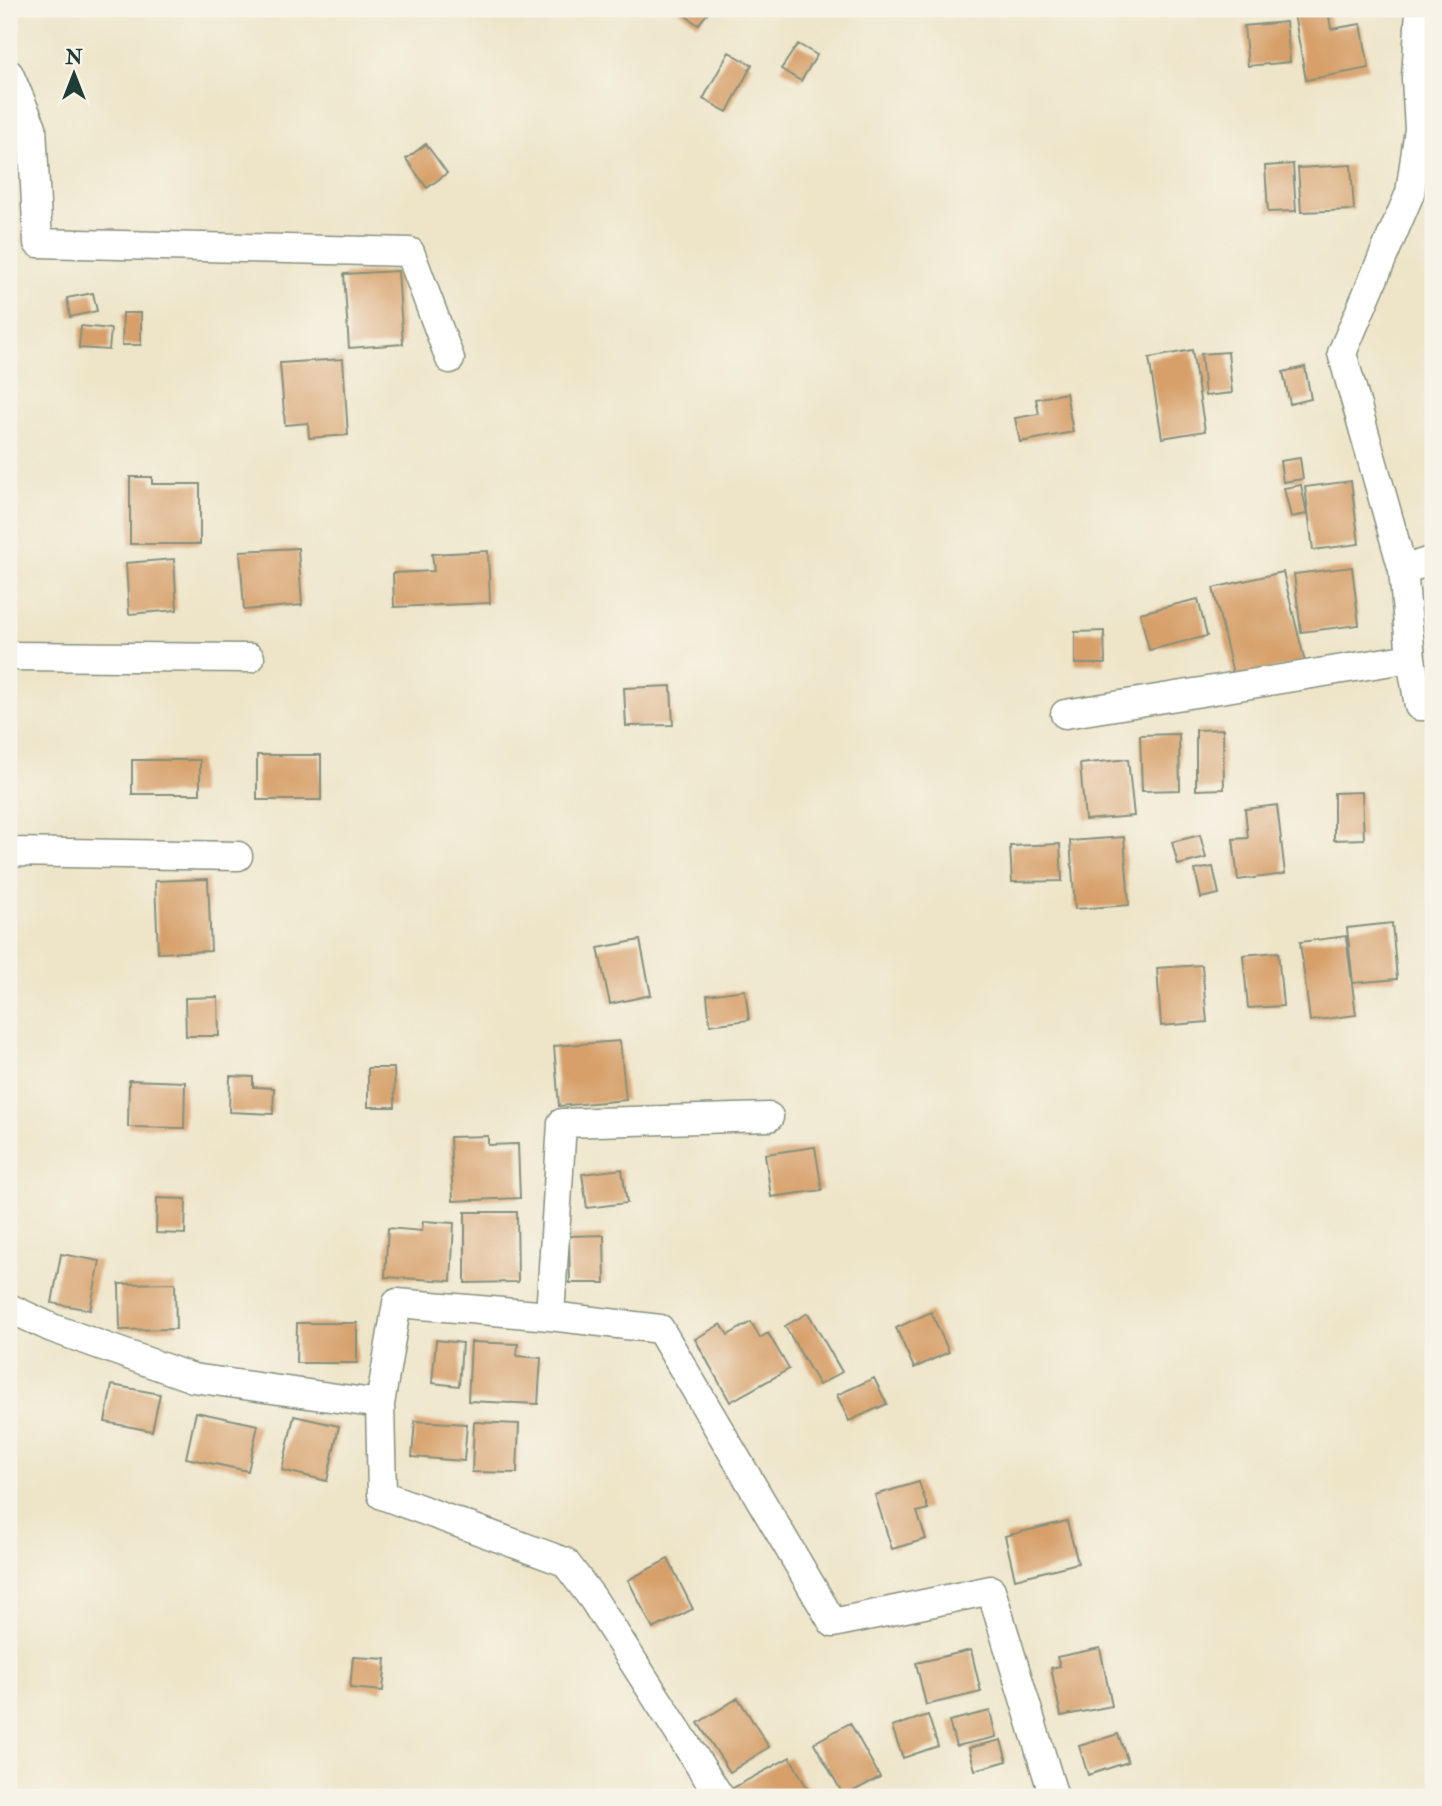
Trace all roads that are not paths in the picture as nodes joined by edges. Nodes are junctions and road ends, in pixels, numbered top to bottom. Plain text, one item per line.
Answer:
1 (1420, 9) edge
2 (9, 74) edge
3 (1425, 77) edge
4 (450, 359) dead end
5 (1433, 561) edge
6 (1403, 570) junction
7 (9, 656) edge
8 (250, 658) dead end
9 (1411, 658) junction
10 (1433, 706) edge
11 (1065, 714) dead end
12 (9, 852) edge
13 (238, 856) dead end
14 (769, 1117) dead end
15 (9, 1308) edge
16 (550, 1317) junction
17 (380, 1404) junction
18 (720, 1797) edge
19 (1054, 1797) edge

1 - 3 street
2 - 4 street
3 - 6 street
5 - 6 street
6 - 9 street
7 - 8 street
9 - 10 street
9 - 11 street
12 - 13 street
14 - 16 street
15 - 17 street
16 - 17 street
16 - 19 street
17 - 18 street

